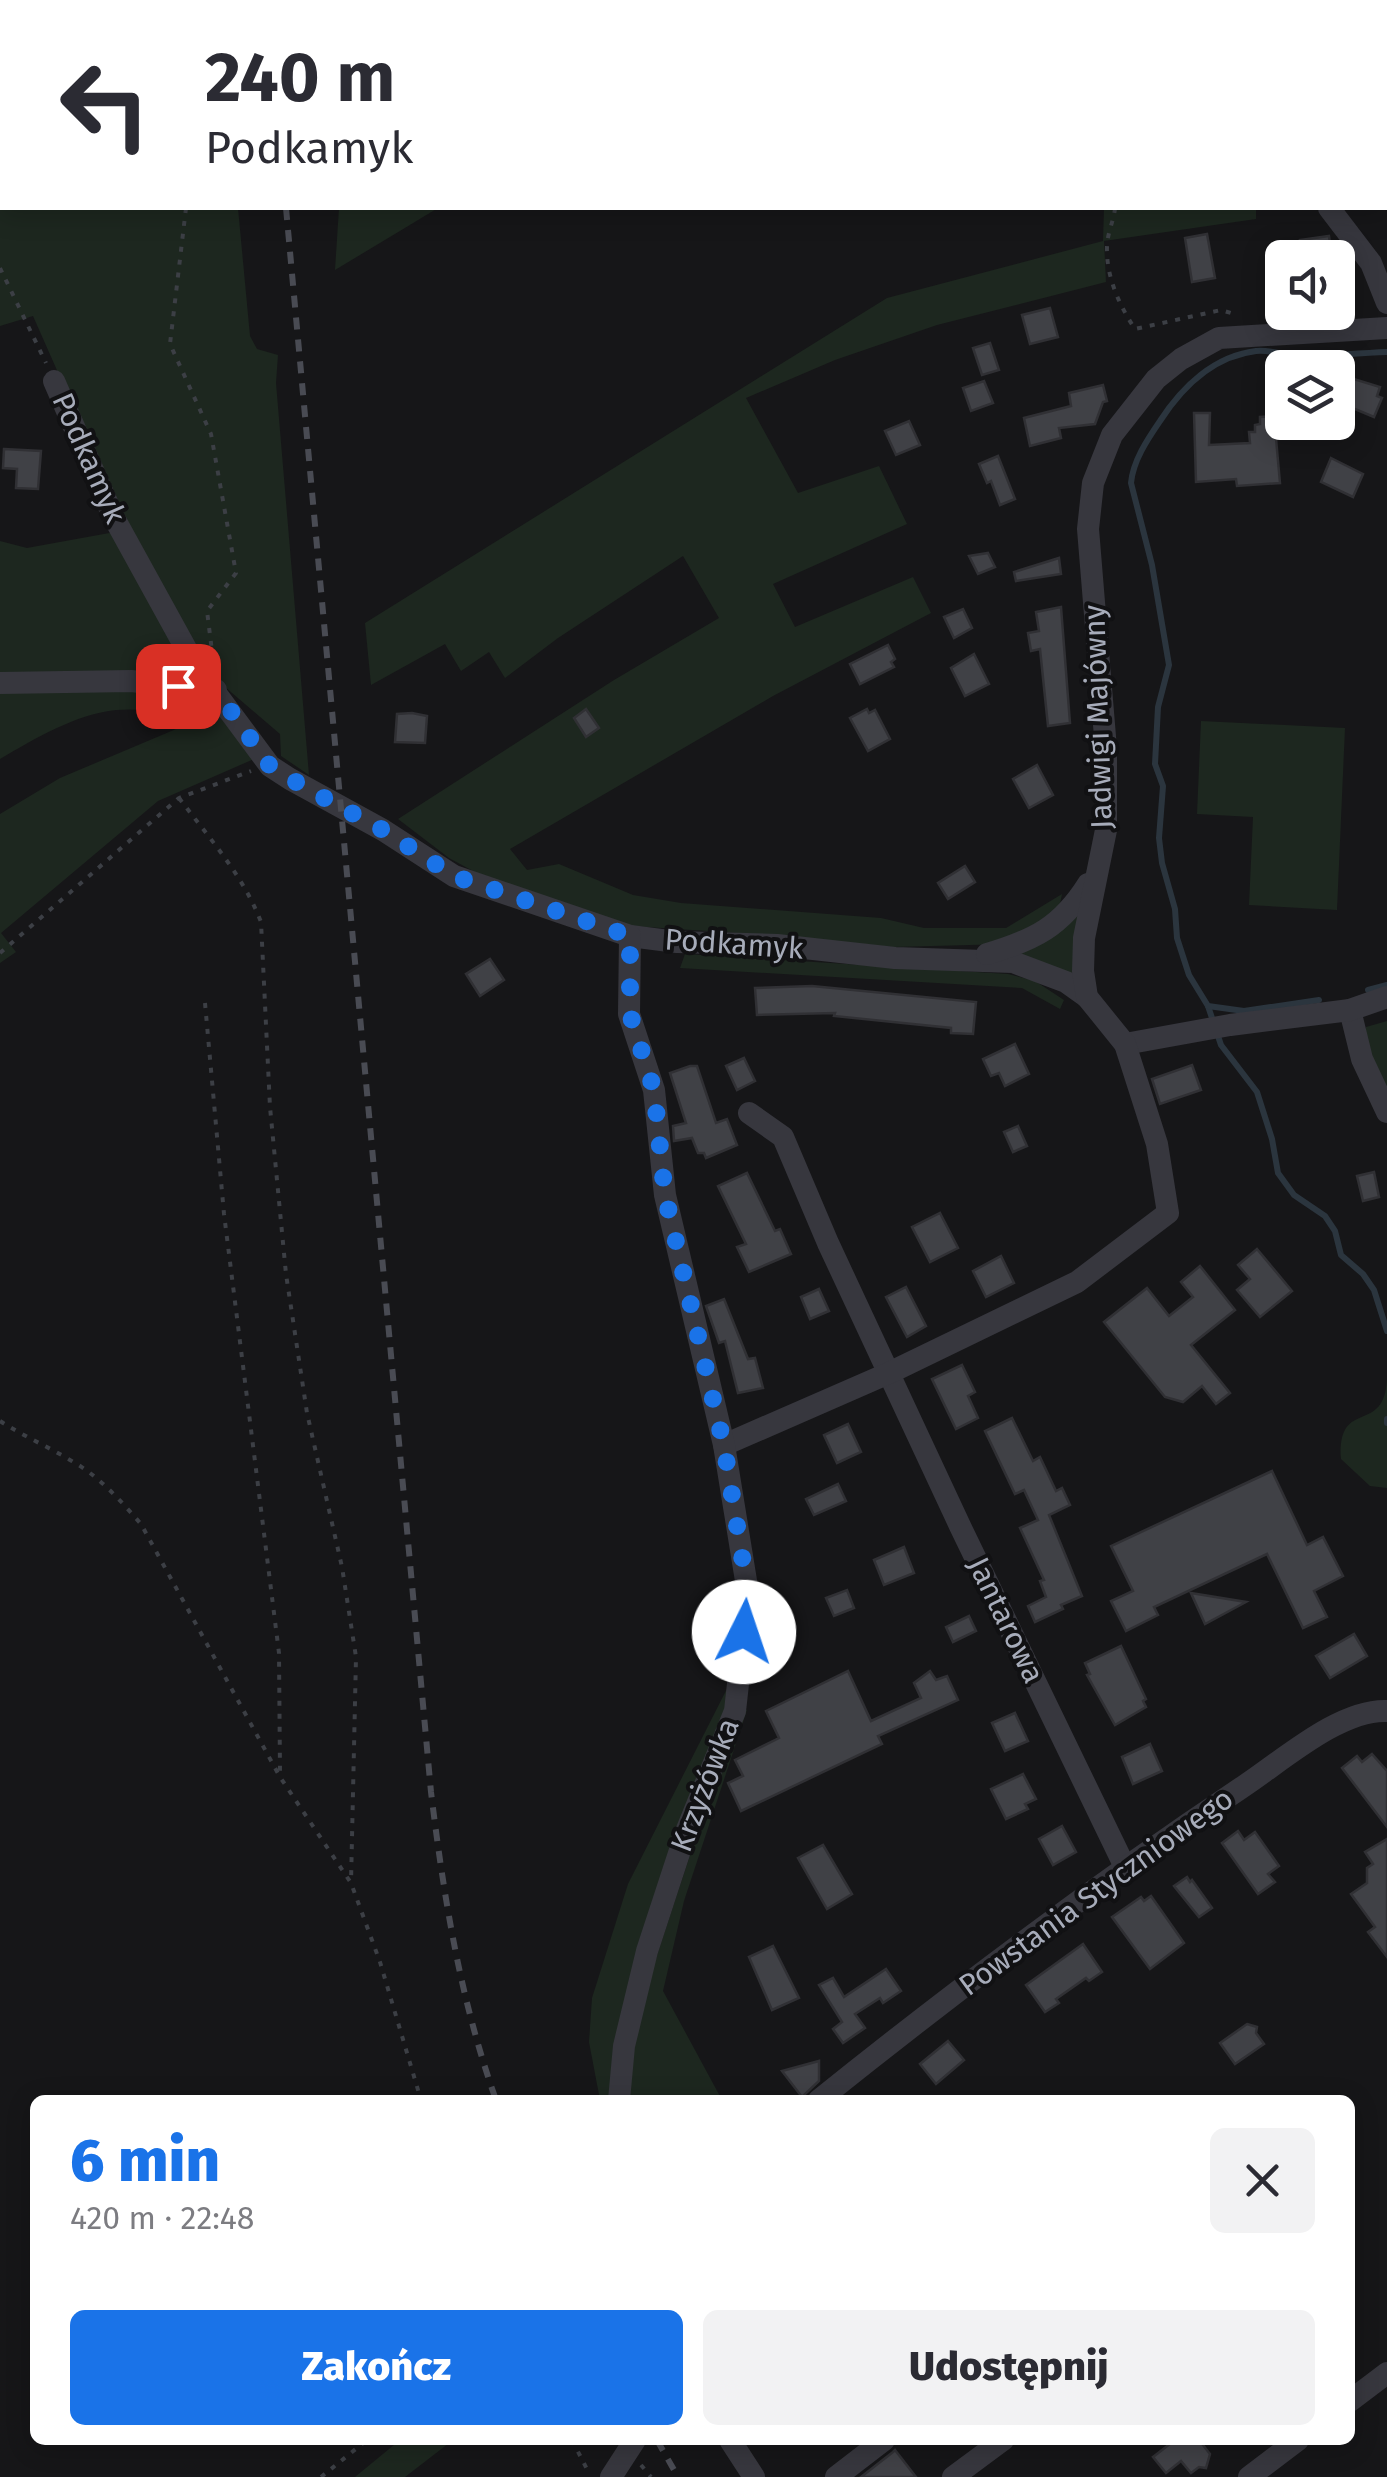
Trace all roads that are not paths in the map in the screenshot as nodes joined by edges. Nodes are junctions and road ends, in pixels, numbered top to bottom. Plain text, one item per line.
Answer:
1 (1331, 210) edge
2 (1387, 302) edge
3 (1387, 328) edge
4 (54, 381) road end
5 (0, 683) edge
6 (216, 690) junction
7 (1098, 868) junction
8 (630, 936) junction
9 (972, 958) junction
10 (1087, 997) junction
11 (1387, 997) edge
12 (1350, 1010) junction
13 (1125, 1044) junction
14 (1387, 1112) edge
15 (749, 1113) dead end
16 (888, 1373) junction
17 (724, 1446) junction
18 (1387, 1711) edge
19 (1125, 1867) junction
20 (619, 2095) edge
21 (826, 2095) edge
22 (1387, 2373) edge
23 (1355, 2397) edge
24 (632, 2445) edge
25 (733, 2445) edge
26 (878, 2445) edge
27 (996, 2445) edge
28 (1291, 2445) edge
29 (610, 2477) edge
30 (754, 2477) edge
31 (836, 2477) edge
32 (954, 2477) edge
33 (1249, 2477) edge

1 - 2 street
3 - 7 street, Jadwigi Majówny
4 - 6 street, Podkamyk
5 - 6 street
6 - 8 street, Podkamyk
7 - 9 street, Podkamyk
7 - 10 street, Jadwigi Majówny
8 - 9 street, Podkamyk
8 - 17 street, Krzyżówka
9 - 10 street, Podkamyk
10 - 13 street
11 - 12 street
12 - 13 street
12 - 14 street
13 - 16 street
15 - 16 street, Jantarowa
16 - 17 street
16 - 19 street, Jantarowa
17 - 20 street, Krzyżówka
18 - 19 street, Powstania Styczniowego
19 - 21 street, Powstania Styczniowego
22 - 23 street
24 - 29 street
25 - 30 street
26 - 31 street
27 - 32 street
28 - 33 street

